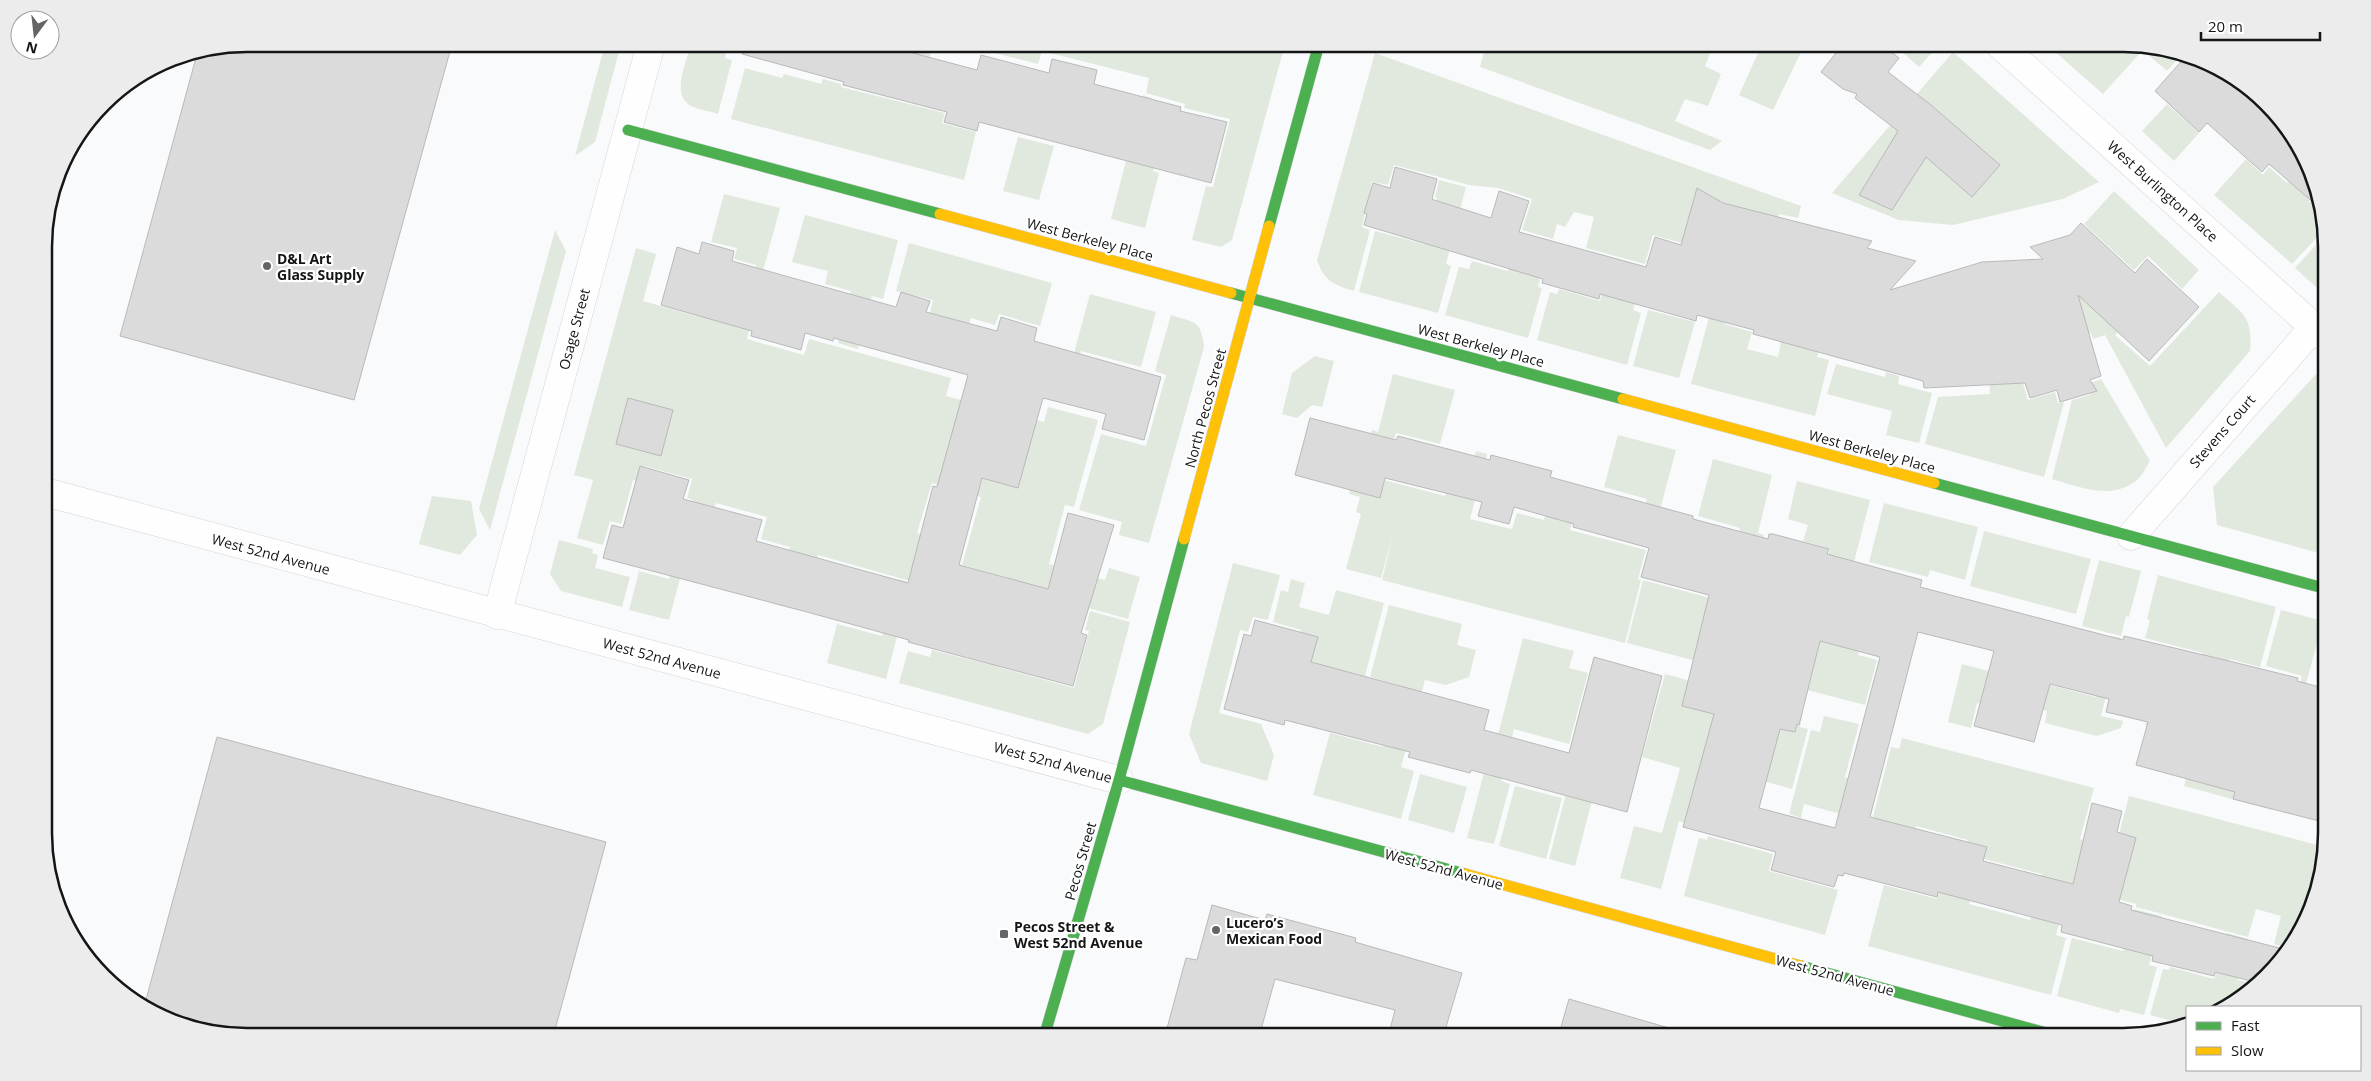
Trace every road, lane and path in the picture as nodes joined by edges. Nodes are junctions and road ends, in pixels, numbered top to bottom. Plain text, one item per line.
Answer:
1 (649, 52) edge
2 (1317, 52) edge
3 (2008, 52) edge
4 (628, 130) junction
5 (1250, 298) junction
6 (2318, 330) edge
7 (2318, 334) edge
8 (52, 494) edge
9 (2131, 536) junction
10 (2318, 586) edge
11 (498, 615) junction
12 (1120, 780) junction
13 (1047, 1028) edge
14 (2028, 1028) edge

1 - 4 street, Osage Street
2 - 5 street, North Pecos Street
3 - 6 street, West Burlington Place
4 - 5 street, West Berkeley Place
4 - 11 street, Osage Street
5 - 9 street, West Berkeley Place
5 - 12 street, North Pecos Street
7 - 9 street, Stevens Court
8 - 11 street, West 52nd Avenue
9 - 10 street, West Berkeley Place
11 - 12 street, West 52nd Avenue
12 - 13 street, Pecos Street
12 - 14 street, West 52nd Avenue

